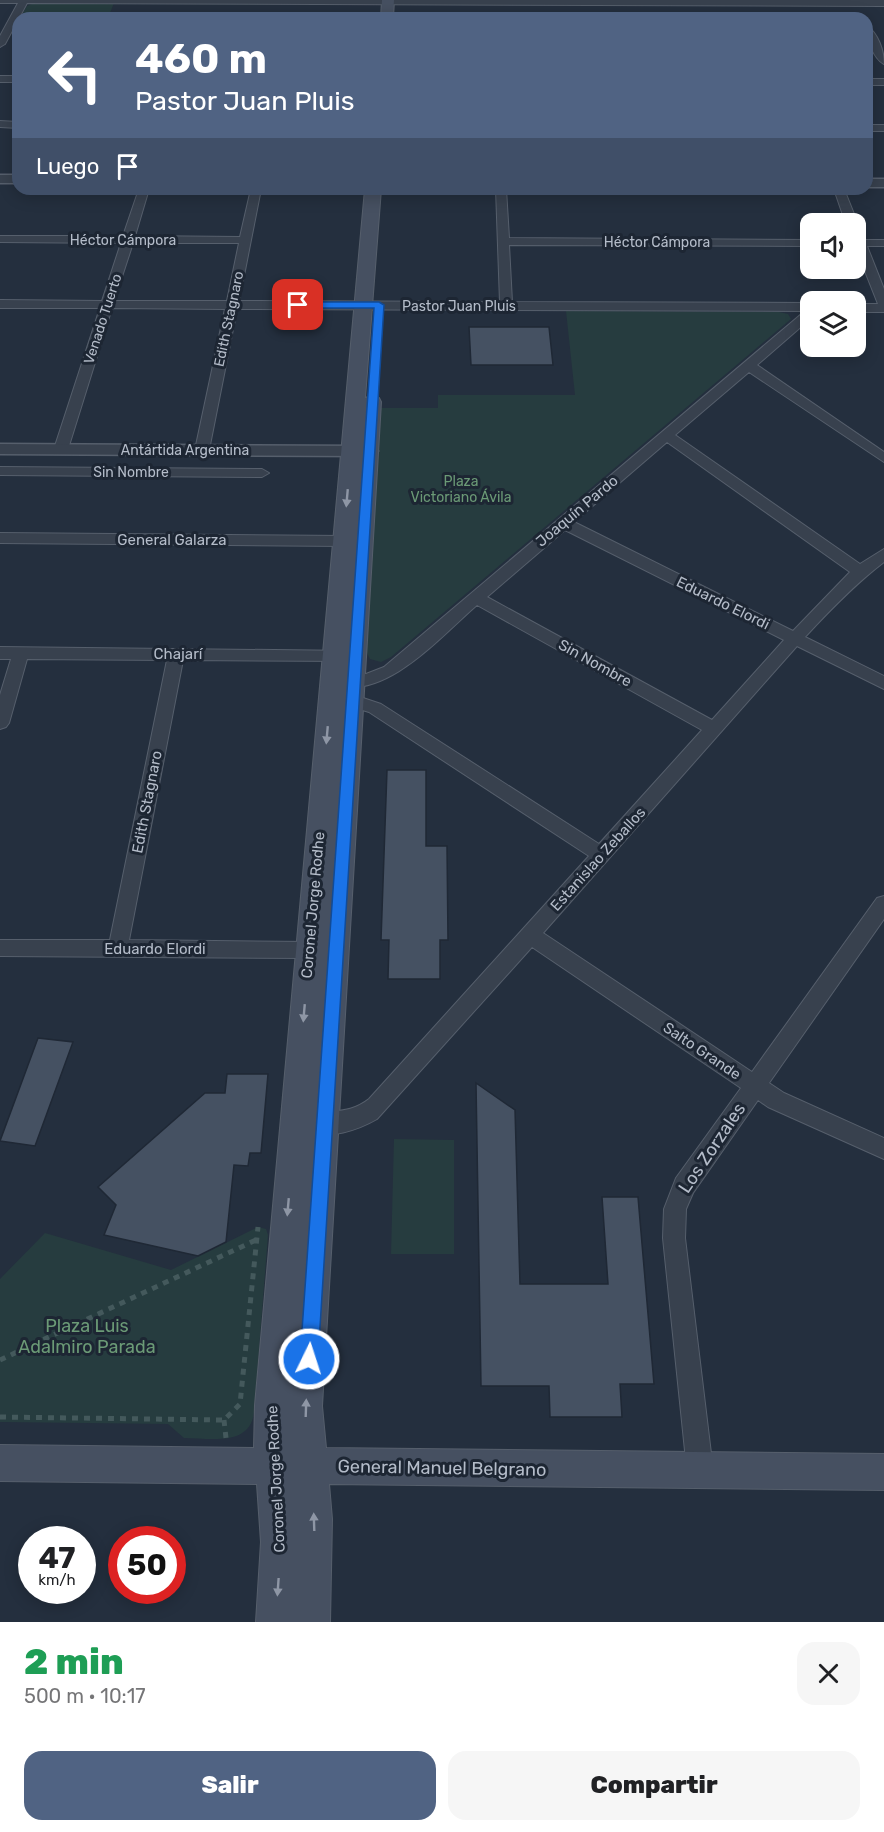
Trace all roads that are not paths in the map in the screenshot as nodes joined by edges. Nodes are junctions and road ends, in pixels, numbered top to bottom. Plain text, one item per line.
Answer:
1 (0, 0) edge
2 (24, 0) edge
3 (294, 1) edge
4 (395, 1) edge
5 (494, 1) edge
6 (884, 3) edge
7 (767, 4) edge
8 (204, 5) edge
9 (12, 22) edge
10 (873, 41) edge
11 (0, 44) edge
12 (884, 62) edge
13 (142, 195) edge
14 (255, 195) edge
15 (373, 195) edge
16 (386, 195) edge
17 (501, 195) edge
18 (841, 195) edge
19 (848, 213) edge
20 (0, 239) edge
21 (128, 240) junction
22 (246, 240) junction
23 (503, 241) junction
24 (800, 243) edge
25 (866, 243) edge
26 (884, 243) edge
27 (866, 264) edge
28 (0, 304) edge
29 (107, 304) junction
30 (232, 304) junction
31 (371, 305) junction
32 (506, 306) junction
33 (884, 306) edge
34 (800, 307) edge
35 (866, 307) edge
36 (800, 321) edge
37 (748, 365) junction
38 (666, 435) junction
39 (0, 448) edge
40 (61, 449) junction
41 (202, 450) junction
42 (360, 450) junction
43 (884, 458) edge
44 (0, 471) edge
45 (262, 474) dead end
46 (563, 524) junction
47 (0, 538) edge
48 (344, 541) junction
49 (884, 555) edge
50 (860, 572) junction
51 (476, 598) junction
52 (795, 638) junction
53 (0, 653) edge
54 (21, 653) junction
55 (176, 654) junction
56 (345, 656) junction
57 (884, 682) edge
58 (342, 692) junction
59 (0, 723) edge
60 (714, 729) junction
61 (601, 855) junction
62 (884, 904) edge
63 (530, 935) junction
64 (0, 948) edge
65 (118, 949) junction
66 (309, 950) junction
67 (755, 1087) junction
68 (295, 1124) junction
69 (324, 1124) junction
70 (884, 1149) edge
71 (0, 1463) edge
72 (292, 1466) junction
73 (700, 1470) junction
74 (884, 1472) edge
75 (275, 1622) edge
76 (311, 1622) edge

1 - 2 street
2 - 8 street
3 - 4 street
3 - 8 street
4 - 5 street
5 - 7 street
6 - 7 street
9 - 11 street
10 - 12 street
13 - 21 street, Venado Tuerto
14 - 22 street, Edith Stagnaro
15 - 31 main road, Coronel Jorge Rodhe
16 - 31 main road, Coronel Jorge Rodhe
17 - 23 street
18 - 19 street
20 - 21 street, Héctor Cámpora
21 - 22 street, Héctor Cámpora
21 - 29 street, Venado Tuerto
22 - 30 street, Edith Stagnaro
23 - 24 street, Héctor Cámpora
23 - 32 street
25 - 26 street
27 - 33 street
28 - 29 street, Pastor Juan Pluis
29 - 30 street, Pastor Juan Pluis
29 - 40 street, Venado Tuerto
30 - 31 street, Pastor Juan Pluis
30 - 41 street, Edith Stagnaro
31 - 32 street, Pastor Juan Pluis
31 - 42 main road, Coronel Jorge Rodhe
32 - 34 street, Pastor Juan Pluis
33 - 35 street
36 - 37 street, Joaquín Pardo
37 - 38 street, Joaquín Pardo
37 - 43 street
38 - 46 street, Joaquín Pardo
38 - 50 street
39 - 40 street, Antártida Argentina
40 - 41 street, Antártida Argentina
41 - 42 street, Antártida Argentina
42 -> 48 main road, Coronel Jorge Rodhe
42 - 56 main road, Coronel Jorge Rodhe
44 - 45 street, Sin Nombre
46 - 51 street, Joaquín Pardo
46 - 52 street, Eduardo Elordi
47 - 48 street, General Galarza
48 - 56 main road, Coronel Jorge Rodhe
49 - 50 street, Estanislao Zeballos
50 - 52 street, Estanislao Zeballos
51 - 58 street, Joaquín Pardo
51 - 60 street, Sin Nombre
52 - 57 street, Eduardo Elordi
52 - 60 street, Estanislao Zeballos
53 - 54 street, Chajarí
54 - 55 street, Chajarí
54 - 59 street
55 - 56 street, Chajarí
55 - 65 street, Edith Stagnaro
56 - 58 main road, Coronel Jorge Rodhe
58 - 61 street
58 -> 66 main road, Coronel Jorge Rodhe
58 - 69 main road, Coronel Jorge Rodhe
60 - 61 street, Estanislao Zeballos
61 - 63 street, Estanislao Zeballos
62 - 67 street, Los Zorzales
63 - 67 street, Salto Grande
63 - 69 street, Estanislao Zeballos
64 - 65 street, Eduardo Elordi
65 - 66 street, Eduardo Elordi
66 -> 68 main road, Coronel Jorge Rodhe
67 - 70 street, Salto Grande
67 - 73 street, Los Zorzales
68 - 69 street, Estanislao Zeballos
68 -> 72 main road, Coronel Jorge Rodhe
72 -> 69 main road, Coronel Jorge Rodhe
71 - 72 main road, General Manuel Belgrano
72 - 73 main road, General Manuel Belgrano
72 -> 75 main road, Coronel Jorge Rodhe
76 -> 72 main road, Coronel Jorge Rodhe
73 - 74 main road, General Manuel Belgrano

